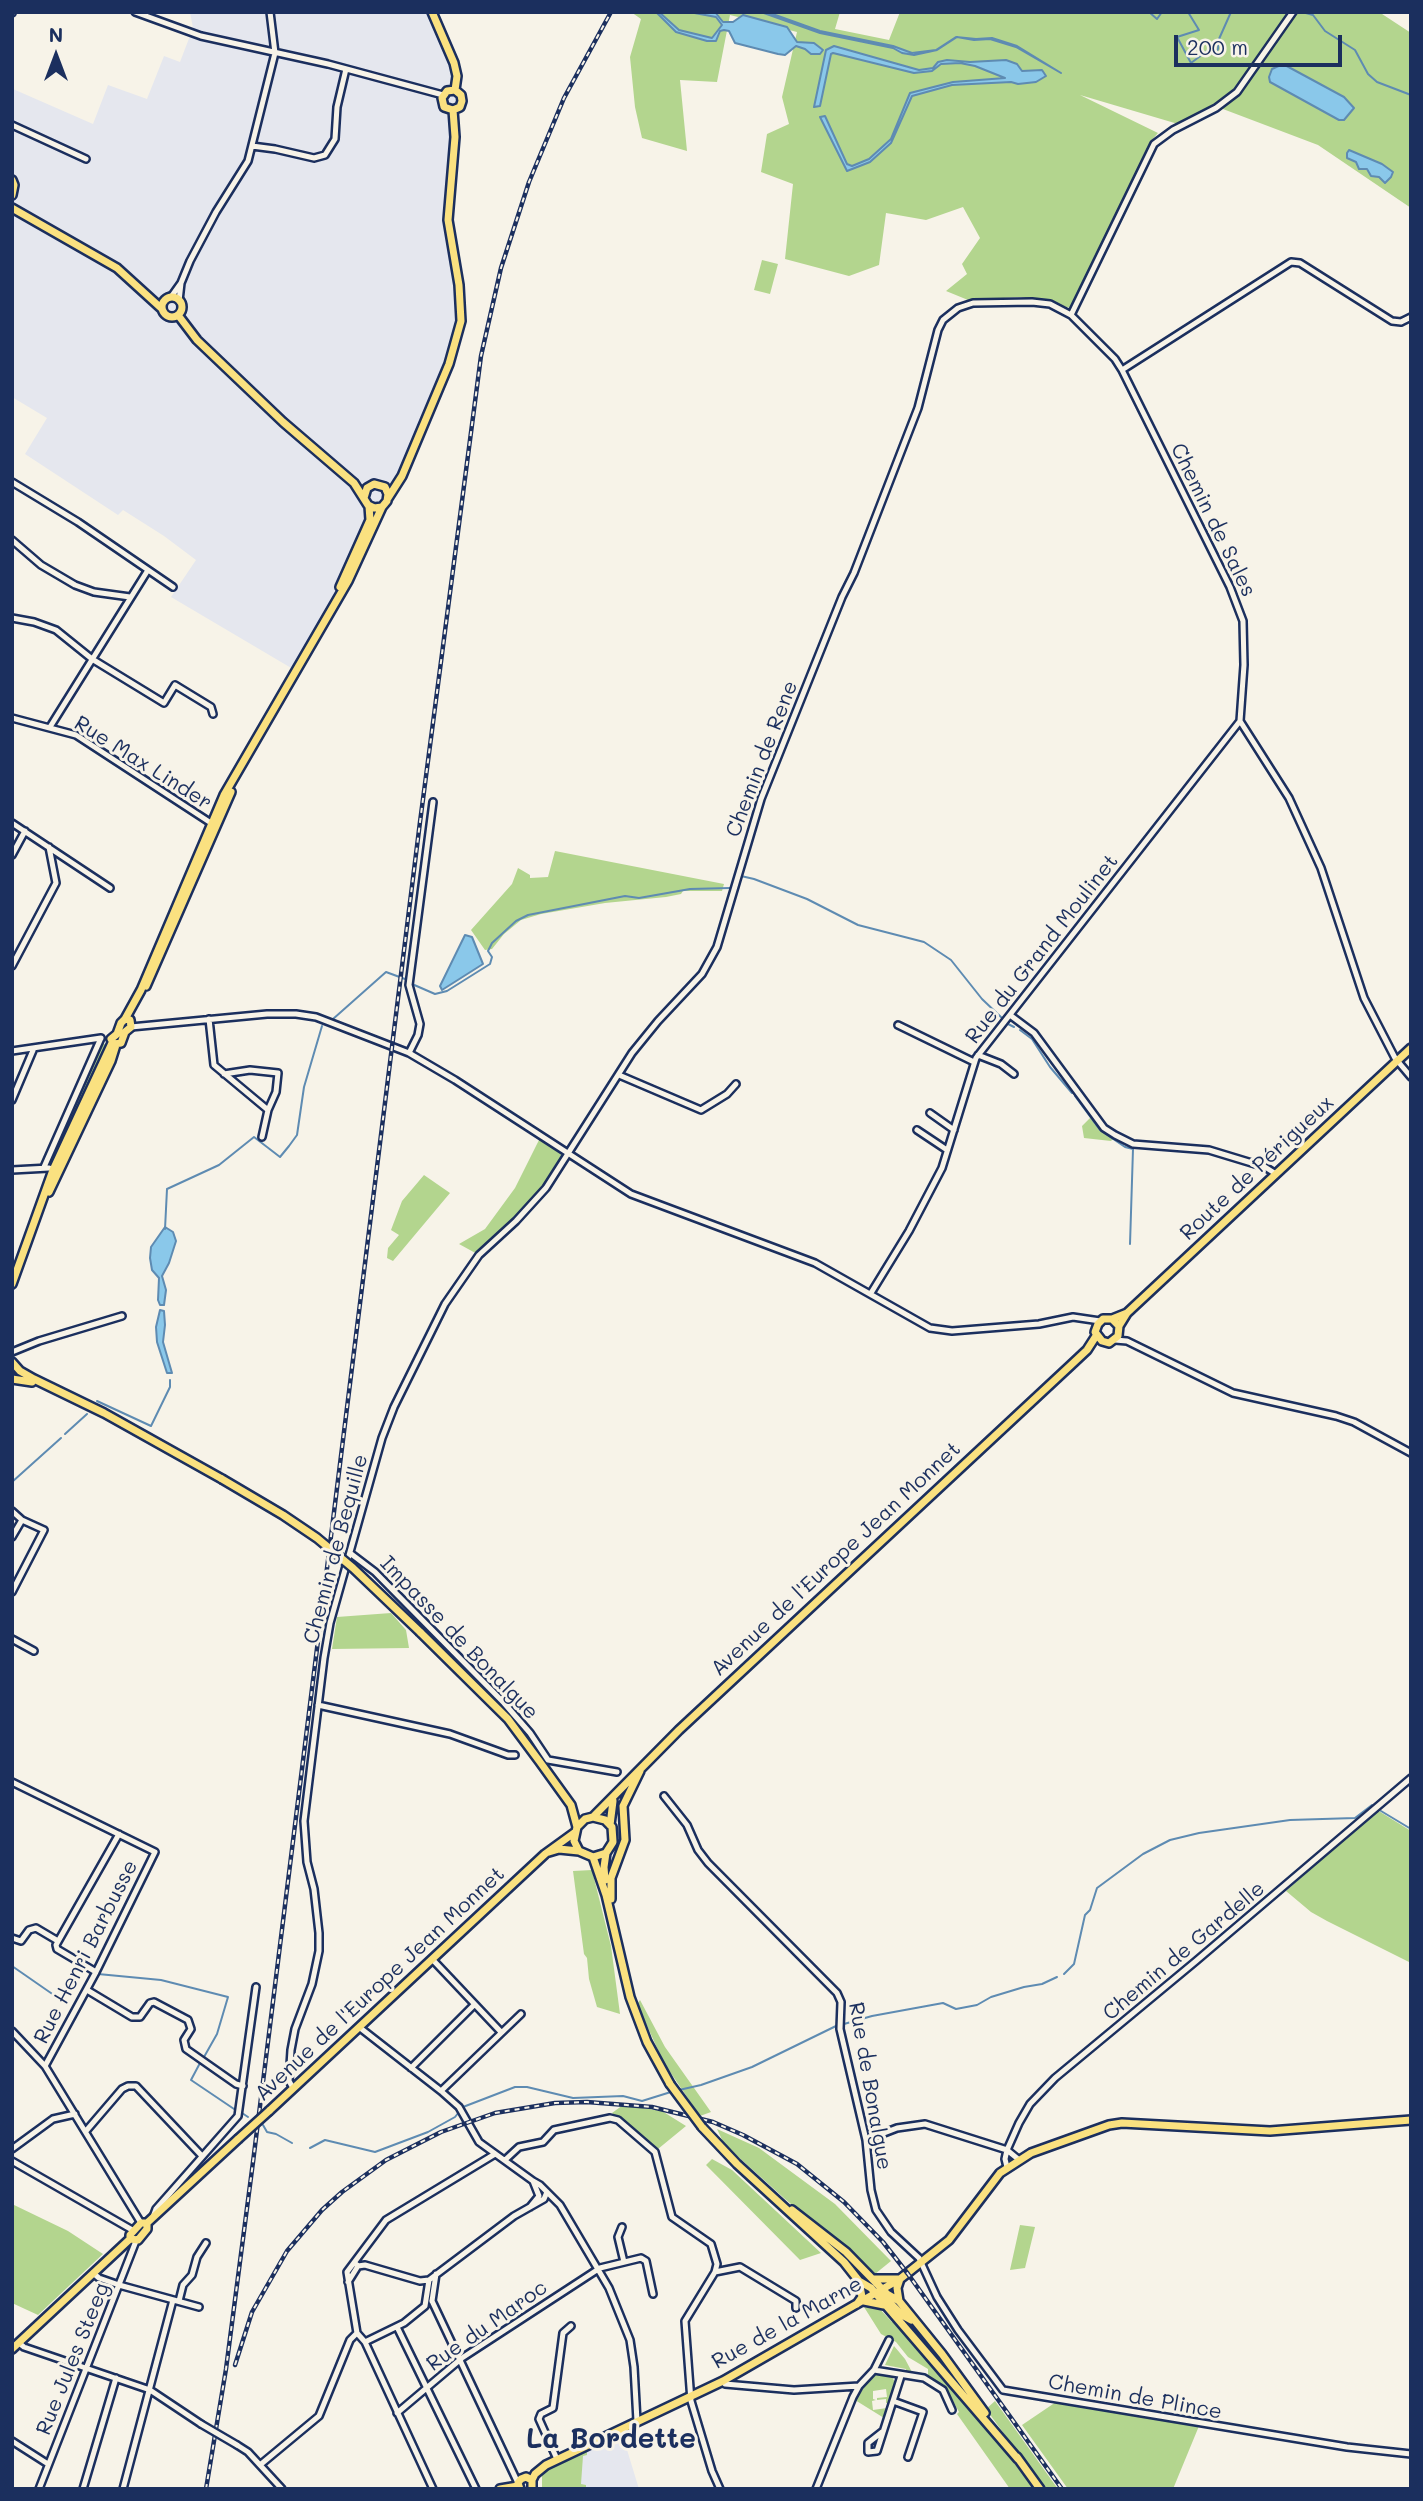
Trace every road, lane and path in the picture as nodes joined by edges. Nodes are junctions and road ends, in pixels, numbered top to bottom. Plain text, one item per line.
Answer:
1 (135, 12) edge
2 (270, 12) edge
3 (432, 12) edge
4 (1292, 13) edge
5 (275, 52) junction
6 (346, 69) junction
7 (456, 90) junction
8 (443, 95) junction
9 (453, 110) junction
10 (12, 125) edge
11 (252, 146) junction
12 (86, 159) dead end
13 (12, 180) edge
14 (12, 196) edge
15 (14, 209) edge
16 (181, 284) junction
17 (145, 292) junction
18 (169, 298) junction
19 (180, 301) junction
20 (161, 307) junction
21 (178, 315) junction
22 (1071, 315) junction
23 (1411, 317) edge
24 (934, 346) joint
25 (1122, 370) junction
26 (402, 476) junction
27 (12, 482) edge
28 (354, 483) junction
29 (370, 485) junction
30 (381, 485) junction
31 (364, 498) junction
32 (388, 498) junction
33 (369, 506) junction
34 (382, 507) junction
35 (12, 540) edge
36 (148, 570) junction
37 (173, 587) dead end
38 (338, 594) junction
39 (130, 597) junction
40 (12, 618) edge
41 (92, 659) junction
42 (213, 714) dead end
43 (12, 718) edge
44 (1240, 721) junction
45 (50, 727) junction
46 (433, 802) dead end
47 (12, 823) edge
48 (213, 825) junction
49 (25, 831) junction
50 (49, 847) junction
51 (12, 855) edge
52 (110, 888) dead end
53 (12, 966) edge
54 (1010, 1015) junction
55 (209, 1019) junction
56 (129, 1022) junction
57 (898, 1026) dead end
58 (101, 1038) junction
59 (113, 1042) junction
60 (34, 1048) junction
61 (1411, 1048) edge
62 (12, 1051) edge
63 (409, 1053) junction
64 (978, 1055) junction
65 (1398, 1060) junction
66 (974, 1062) junction
67 (224, 1074) junction
68 (1014, 1074) dead end
69 (619, 1075) junction
70 (1411, 1077) edge
71 (736, 1084) dead end
72 (13, 1098) edge
73 (268, 1110) junction
74 (930, 1113) dead end
75 (917, 1130) dead end
76 (954, 1130) junction
77 (262, 1137) dead end
78 (947, 1150) junction
79 (568, 1153) junction
80 (12, 1170) edge
81 (1276, 1174) junction
82 (12, 1284) edge
83 (870, 1293) junction
84 (1127, 1312) junction
85 (122, 1316) dead end
86 (1112, 1319) junction
87 (1098, 1332) junction
88 (1118, 1333) junction
89 (12, 1352) edge
90 (12, 1363) edge
91 (12, 1379) edge
92 (76, 1399) junction
93 (1411, 1453) edge
94 (12, 1511) edge
95 (22, 1520) junction
96 (12, 1537) edge
97 (350, 1553) junction
98 (12, 1592) edge
99 (12, 1639) edge
100 (34, 1651) dead end
101 (318, 1705) junction
102 (515, 1755) dead end
103 (644, 1764) junction
104 (617, 1772) dead end
105 (1411, 1778) edge
106 (12, 1782) edge
107 (664, 1796) dead end
108 (614, 1798) junction
109 (571, 1805) junction
110 (591, 1817) junction
111 (610, 1825) junction
112 (575, 1830) junction
113 (119, 1834) junction
114 (579, 1851) junction
115 (606, 1853) junction
116 (545, 1854) junction
117 (593, 1857) junction
118 (606, 1895) junction
119 (612, 1921) junction
120 (12, 1938) edge
121 (58, 1941) junction
122 (432, 1959) junction
123 (96, 1972) junction
124 (256, 1987) dead end
125 (87, 1990) junction
126 (474, 2005) junction
127 (521, 2014) dead end
128 (359, 2027) junction
129 (12, 2031) edge
130 (500, 2032) junction
131 (46, 2066) junction
132 (411, 2068) junction
133 (243, 2086) junction
134 (293, 2088) junction
135 (441, 2091) junction
136 (75, 2114) junction
137 (1411, 2120) edge
138 (86, 2131) junction
139 (866, 2140) junction
140 (12, 2149) edge
141 (1007, 2150) junction
142 (495, 2154) junction
143 (202, 2156) junction
144 (1018, 2159) junction
145 (506, 2160) junction
146 (12, 2161) edge
147 (1007, 2166) junction
148 (769, 2194) junction
149 (546, 2195) junction
150 (147, 2221) junction
151 (622, 2227) dead end
152 (134, 2231) junction
153 (133, 2240) junction
154 (206, 2243) dead end
155 (624, 2262) junction
156 (844, 2262) junction
157 (923, 2263) junction
158 (356, 2264) junction
159 (598, 2270) junction
160 (715, 2272) junction
161 (93, 2273) junction
162 (436, 2274) junction
163 (429, 2280) junction
164 (873, 2280) junction
165 (901, 2280) junction
166 (859, 2281) junction
167 (119, 2285) junction
168 (879, 2292) junction
169 (653, 2294) dead end
170 (176, 2300) junction
171 (430, 2301) junction
172 (899, 2301) junction
173 (860, 2303) junction
174 (884, 2305) junction
175 (199, 2307) dead end
176 (796, 2308) dead end
177 (912, 2320) junction
178 (570, 2326) dead end
179 (398, 2329) junction
180 (357, 2333) junction
181 (889, 2340) dead end
182 (19, 2343) junction
183 (366, 2346) junction
184 (12, 2349) edge
185 (460, 2360) junction
186 (87, 2368) junction
187 (874, 2370) junction
188 (901, 2375) junction
189 (116, 2378) junction
190 (723, 2381) junction
191 (859, 2386) junction
192 (427, 2387) junction
193 (150, 2390) junction
194 (690, 2396) junction
195 (893, 2401) junction
196 (952, 2410) dead end
197 (397, 2413) junction
198 (637, 2421) junction
199 (882, 2432) dead end
200 (12, 2441) edge
201 (1411, 2454) edge
202 (908, 2457) dead end
203 (557, 2459) junction
204 (1018, 2459) junction
205 (48, 2464) junction
206 (260, 2465) junction
207 (532, 2484) edge
208 (519, 2486) edge
209 (38, 2489) edge
210 (83, 2489) edge
211 (123, 2489) edge
212 (282, 2489) edge
213 (433, 2489) edge
214 (476, 2489) edge
215 (500, 2489) edge
216 (720, 2489) edge
217 (816, 2489) edge
218 (1040, 2489) edge

1 - 5 street
2 - 5 street
3 - 7 main road
4 - 22 street
5 - 6 street
5 - 11 street
6 - 8 street
6 - 11 street
7 - 8 main road
7 - 9 main road
8 - 9 main road
9 - 26 main road
10 - 12 street
11 - 16 street
13 - 14 main road
14 - 15 main road
15 - 17 main road
16 - 18 street
16 - 19 street
17 - 18 main road
17 - 20 main road
18 - 19 main road
18 - 20 main road
19 - 21 main road
20 - 21 main road
21 - 28 main road
22 - 24 street, Chemin de Sales
22 - 25 street, Chemin de Sales
23 - 25 street
24 - 69 street, Chemin de Rene
25 - 44 street, Chemin de Sales
26 - 30 main road
26 - 32 main road
27 - 36 street
28 - 29 main road
28 - 31 main road
29 - 30 main road
29 - 31 main road
30 - 32 main road
31 - 33 main road
32 - 34 main road
33 - 34 main road
33 - 38 main road
34 - 38 main road
35 - 39 street
36 - 37 street
36 - 39 street
38 - 48 main road
39 - 41 street
40 - 41 street
41 - 42 street
41 - 45 street
43 - 45 street, Rue Max Linder
44 - 54 street, Rue du Grand Moulinet
44 - 65 street
45 - 48 street, Rue Max Linder
46 - 63 street
47 - 49 street
48 - 56 main road
49 - 50 street
49 - 51 street
50 - 52 street
50 - 53 street
54 - 64 street, Rue du Grand Moulinet
54 - 81 street
55 - 56 street
55 - 63 street
55 - 67 street
56 - 59 main road
57 - 66 street
58 - 59 street
58 - 60 street
58 - 80 street
59 - 82 main road
60 - 62 street
60 - 72 street
61 - 65 main road, Route de Périgueux
63 - 79 street
64 - 66 street, Rue du Grand Moulinet
64 - 68 street
65 - 70 street
65 - 81 main road, Route de Périgueux
66 - 76 street, Rue du Grand Moulinet
67 - 73 street
67 - 73 street
69 - 71 street
69 - 79 street, Chemin de Rene
73 - 77 street
74 - 76 street
75 - 78 street
76 - 78 street, Rue du Grand Moulinet
78 - 83 street, Rue du Grand Moulinet
79 - 83 street
79 - 97 street, Chemin de Bequille
81 - 84 main road, Route de Périgueux
83 - 87 street
84 - 86 main road, Route de Périgueux
84 - 88 main road, Route de Périgueux
85 - 89 street
86 - 87 main road, Route de Périgueux
86 - 88 main road
87 - 88 main road
87 - 103 main road, Avenue de l'Europe Jean Monnet
88 - 93 street
90 - 92 main road
91 - 92 main road
92 - 109 main road, bridge
94 - 95 street
95 - 96 street
95 - 98 street
97 - 101 street, Chemin de Bequille
97 - 104 street, Impasse de Bonalgue
99 - 100 street
101 - 102 street
101 - 134 street, Chemin de Bequille
103 - 108 main road, Avenue de l'Europe Jean Monnet
103 - 119 main road
105 - 141 street, Chemin de Gardelle
106 - 113 street
107 - 139 street, Rue de Bonalgue
108 - 110 main road, Avenue de l'Europe Jean Monnet
108 - 111 main road
109 - 110 main road
109 - 112 main road
110 - 111 main road
110 - 112 main road
111 - 115 main road
112 - 114 main road
112 - 116 main road, Avenue de l'Europe Jean Monnet
113 - 121 street
113 - 123 street, Rue Henri Barbusse
114 - 116 main road
114 - 117 main road
115 - 117 main road
115 - 118 main road
116 - 122 main road, Avenue de l'Europe Jean Monnet
117 - 118 main road
118 - 119 main road
119 - 148 main road, bridge
120 - 121 street
121 - 123 street
122 - 126 street
122 - 128 main road, Avenue de l'Europe Jean Monnet
123 - 125 street, Rue Henri Barbusse
124 - 133 street
125 - 131 street, Rue Henri Barbusse
125 - 133 street
126 - 130 street
126 - 132 street
127 - 130 street
128 - 132 street
128 - 134 main road, Avenue de l'Europe Jean Monnet
129 - 131 street
130 - 135 street
131 - 136 street
132 - 135 street
133 - 143 street
134 - 150 main road, Avenue de l'Europe Jean Monnet, bridge
135 - 142 street
136 - 138 street
136 - 140 street
137 - 144 main road, Rue de la Marne
138 - 143 street
138 - 150 street
139 - 141 street
139 - 157 street, Rue de Bonalgue
141 - 144 street
141 - 147 street, Chemin de Gardelle
142 - 145 street
142 - 158 street
143 - 150 street
144 - 147 main road, Rue de la Marne
145 - 149 street
145 - 160 street
146 - 152 street
147 - 157 main road, Rue de la Marne
148 - 156 main road
148 - 164 main road
149 - 159 street
149 - 162 street
150 - 152 main road
150 - 153 main road
151 - 155 street
152 - 153 main road
153 - 161 main road
153 - 167 street, Rue Jules Steeg
154 - 170 street
155 - 159 street, Rue du Maroc
155 - 169 street
156 - 166 main road
156 - 168 main road
157 - 165 main road, Rue de la Marne
157 - 201 street, Chemin de Plince
158 - 163 street
158 - 180 street
159 - 185 street, Rue du Maroc
159 - 198 street
160 - 176 street
160 - 194 street
161 - 167 street
161 - 182 main road
162 - 163 street
162 - 171 street
163 - 171 street
164 - 165 main road
164 - 168 main road
165 - 168 main road, Rue de la Marne
165 - 172 main road
166 - 168 main road
166 - 173 main road
167 - 170 street
167 - 186 street, Rue Jules Steeg
168 - 172 main road
168 - 173 main road, Rue de la Marne
168 - 174 main road
168 - 177 main road
170 - 175 street
170 - 193 street
171 - 179 street
171 - 185 street
172 - 177 main road
173 - 174 main road
173 - 190 main road, Rue de la Marne
174 - 204 main road
177 - 204 main road
178 - 203 street
179 - 183 street
179 - 192 street
180 - 183 street
180 - 206 street
181 - 187 street
182 - 184 main road
182 - 186 street
183 - 197 street
185 - 192 street, Rue du Maroc
185 - 208 street
186 - 189 street
186 - 205 street, Rue Jules Steeg
187 - 188 street
187 - 191 street
188 - 195 street
188 - 196 street
189 - 193 street
189 - 210 street
190 - 191 street
190 - 194 main road, Rue de la Marne
191 - 217 street
192 - 197 street, Rue du Maroc
192 - 214 street
193 - 206 street, bridge
193 - 211 street
194 - 198 main road, Rue de la Marne
194 - 216 street
195 - 199 street
195 - 202 street
197 - 213 street
198 - 203 main road, Rue de la Marne
200 - 205 street
203 - 207 main road, Rue de la Marne
204 - 218 main road
205 - 209 street, Rue Jules Steeg
206 - 212 street
207 - 208 main road
208 - 215 main road

